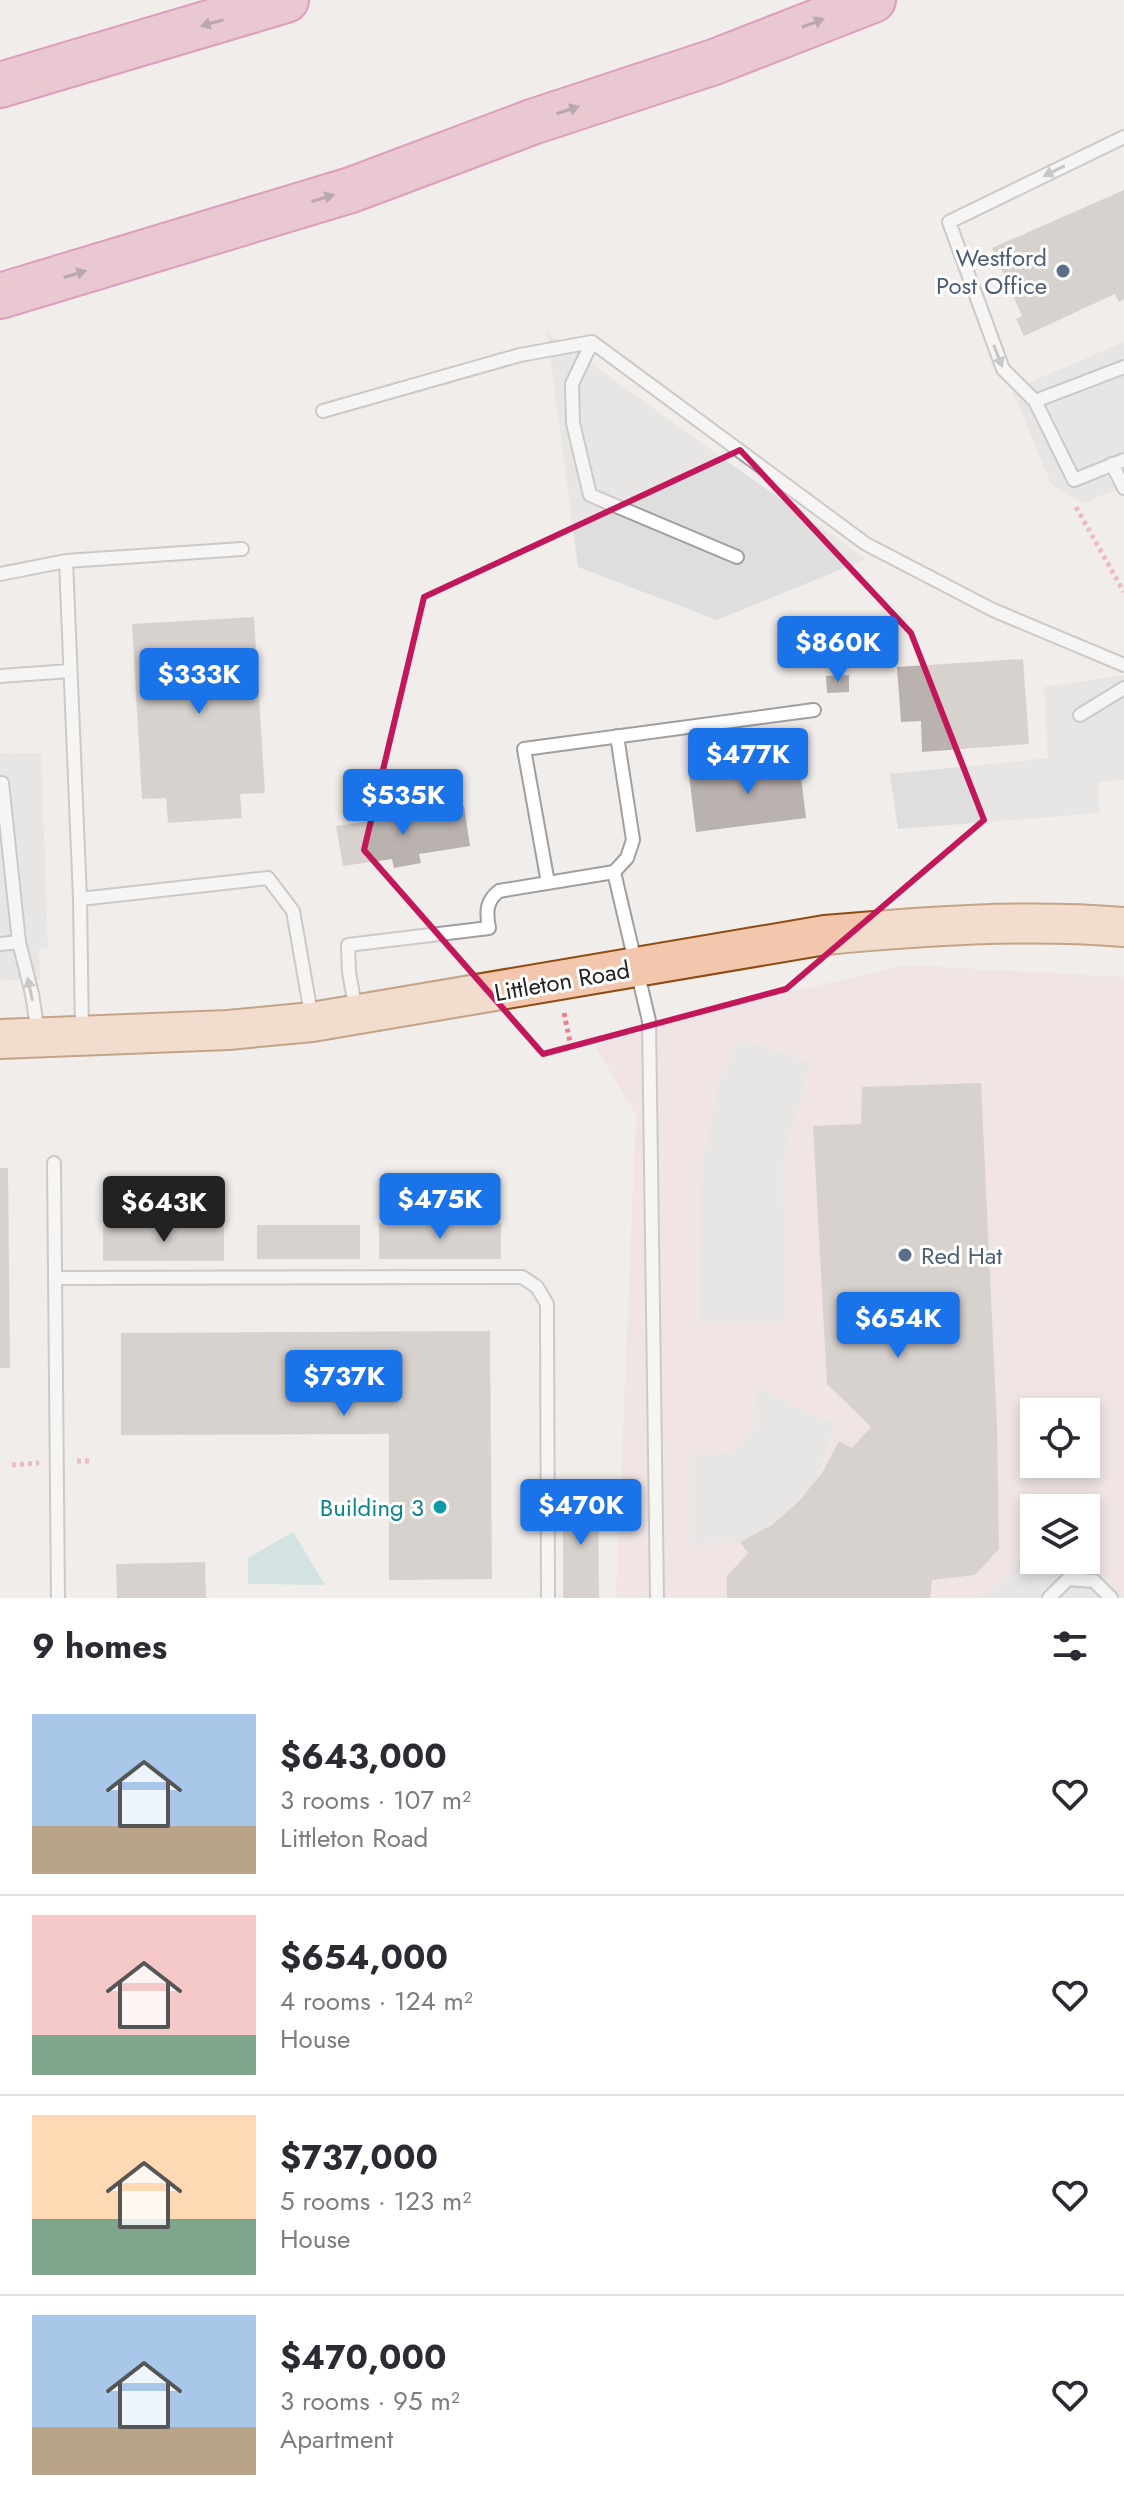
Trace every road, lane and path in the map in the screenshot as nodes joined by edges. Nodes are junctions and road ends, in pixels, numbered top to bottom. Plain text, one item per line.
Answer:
1 (286, 0) edge
2 (873, 0) edge
3 (0, 85) edge
4 (1124, 137) edge
5 (0, 296) edge
6 (592, 342) junction
7 (1124, 367) edge
8 (1035, 401) junction
9 (323, 411) dead end
10 (1118, 462) edge
11 (1124, 488) edge
12 (1076, 507) dead end
13 (242, 549) dead end
14 (737, 557) dead end
15 (66, 561) junction
16 (0, 574) edge
17 (1124, 592) edge
18 (1124, 665) edge
19 (70, 671) junction
20 (0, 676) edge
21 (1124, 688) edge
22 (814, 710) dead end
23 (1080, 715) dead end
24 (617, 736) junction
25 (2, 783) dead end
26 (614, 872) junction
27 (548, 883) junction
28 (80, 899) junction
29 (1124, 927) edge
30 (19, 942) junction
31 (0, 944) edge
32 (636, 968) junction
33 (357, 1015) junction
34 (312, 1022) junction
35 (82, 1036) junction
36 (38, 1038) junction
37 (0, 1039) edge
38 (54, 1163) dead end
39 (56, 1278) junction
40 (76, 1461) dead end
41 (92, 1461) dead end
42 (43, 1463) dead end
43 (12, 1465) dead end
44 (58, 1598) edge
45 (548, 1598) edge
46 (657, 1598) edge
47 (1049, 1598) edge
48 (1111, 1598) edge

1 -> 3 highway
5 -> 2 highway
4 -> 8 lane
6 - 9 lane
6 - 14 lane
6 - 18 lane
7 - 8 lane
8 - 10 lane
10 - 11 lane
12 - 17 path
13 - 15 lane
15 - 16 lane
15 - 19 lane
19 - 20 lane
19 - 28 lane
21 - 23 lane
22 - 24 lane
24 - 26 lane
24 - 27 lane
25 - 30 lane
26 - 27 lane
26 - 32 lane
27 - 33 lane
28 - 34 lane
28 - 35 lane
29 - 32 main road, Littleton Road
30 - 31 lane
36 -> 30 lane
32 - 33 main road, Littleton Road
32 - 46 lane
33 - 34 main road, Littleton Road
34 - 35 main road, Littleton Road
35 - 36 main road, Littleton Road
36 - 37 main road, Littleton Road
38 - 39 lane
39 - 44 lane
39 - 45 lane
40 - 41 path
42 - 43 path
47 - 48 lane

